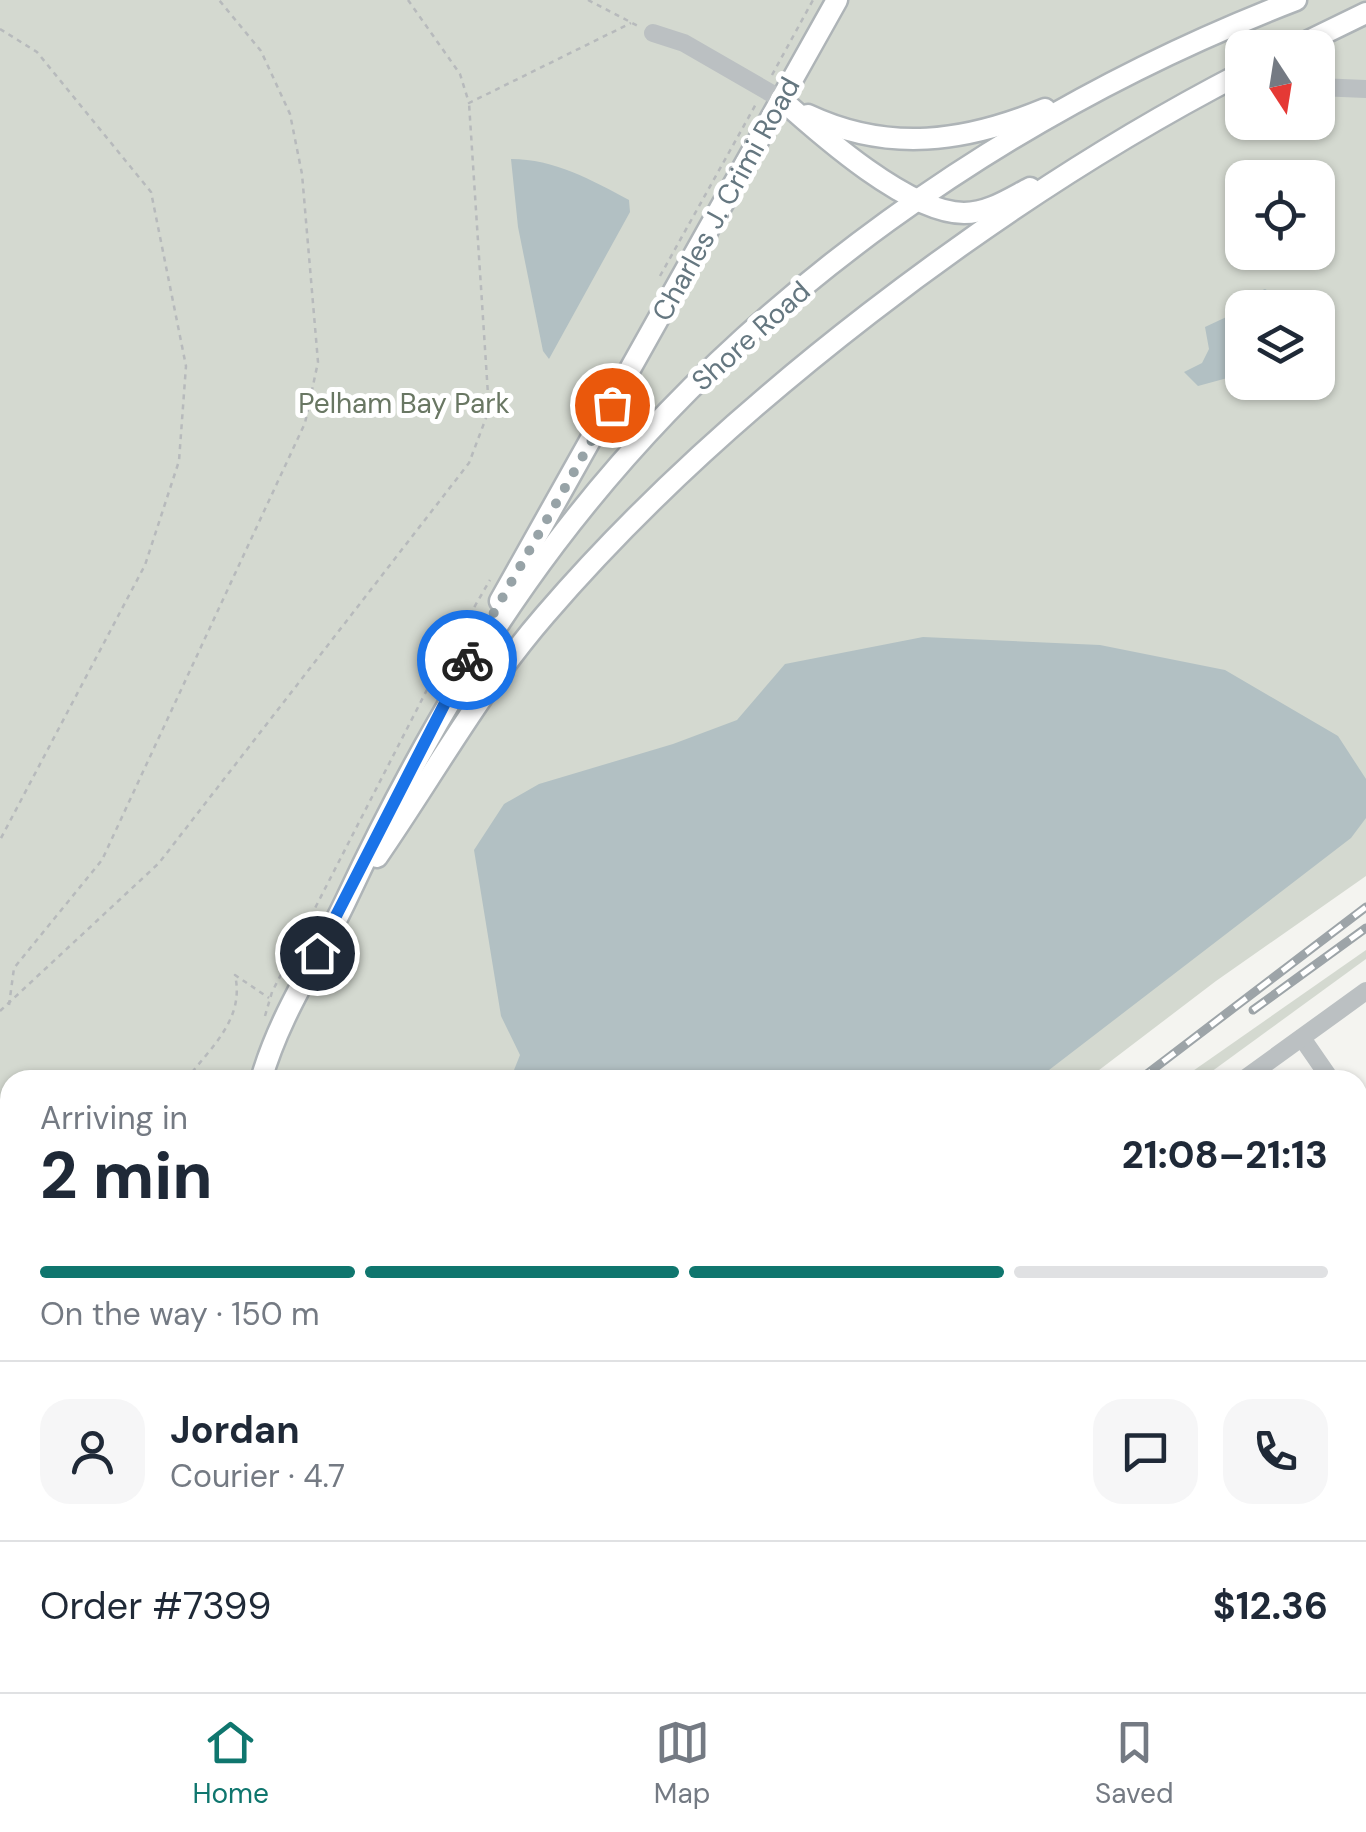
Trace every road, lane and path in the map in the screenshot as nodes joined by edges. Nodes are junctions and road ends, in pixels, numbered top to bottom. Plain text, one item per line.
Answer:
1 (220, 0) edge
2 (408, 0) edge
3 (588, 0) edge
4 (838, 0) edge
5 (1296, 0) edge
6 (1366, 14) edge
7 (631, 23) junction
8 (0, 30) edge
9 (1332, 30) edge
10 (653, 33) joint
11 (1225, 82) edge
12 (1110, 83) junction
13 (1335, 88) edge
14 (1366, 88) edge
15 (780, 99) junction
16 (470, 103) junction
17 (1129, 136) junction
18 (919, 200) junction
19 (441, 714) junction
20 (0, 840) edge
21 (344, 904) junction
22 (1366, 991) edge
23 (270, 998) dead end
24 (9, 1005) junction
25 (0, 1011) edge
26 (1302, 1038) junction
27 (194, 1070) edge
28 (264, 1070) edge
29 (1258, 1070) edge
30 (1324, 1070) edge

1 - 24 path
2 - 16 path
3 - 7 path
4 - 15 main road, Charles J. Crimi Road
5 - 12 main road, Shore Road
6 - 9 main road
7 - 10 path
7 - 16 path
8 - 20 path
10 - 15 street
11 - 17 main road, Shore Road
12 - 15 main road
12 - 18 main road, Shore Road
13 - 14 street
15 - 18 main road
15 - 19 main road, Charles J. Crimi Road
16 - 24 path
17 - 18 main road
17 - 21 main road, Shore Road
18 - 19 main road, Shore Road
19 - 21 main road, Shore Road
21 - 28 main road, Shore Road
22 - 26 street
23 - 27 path
24 - 25 path
26 - 29 street
26 - 30 street

